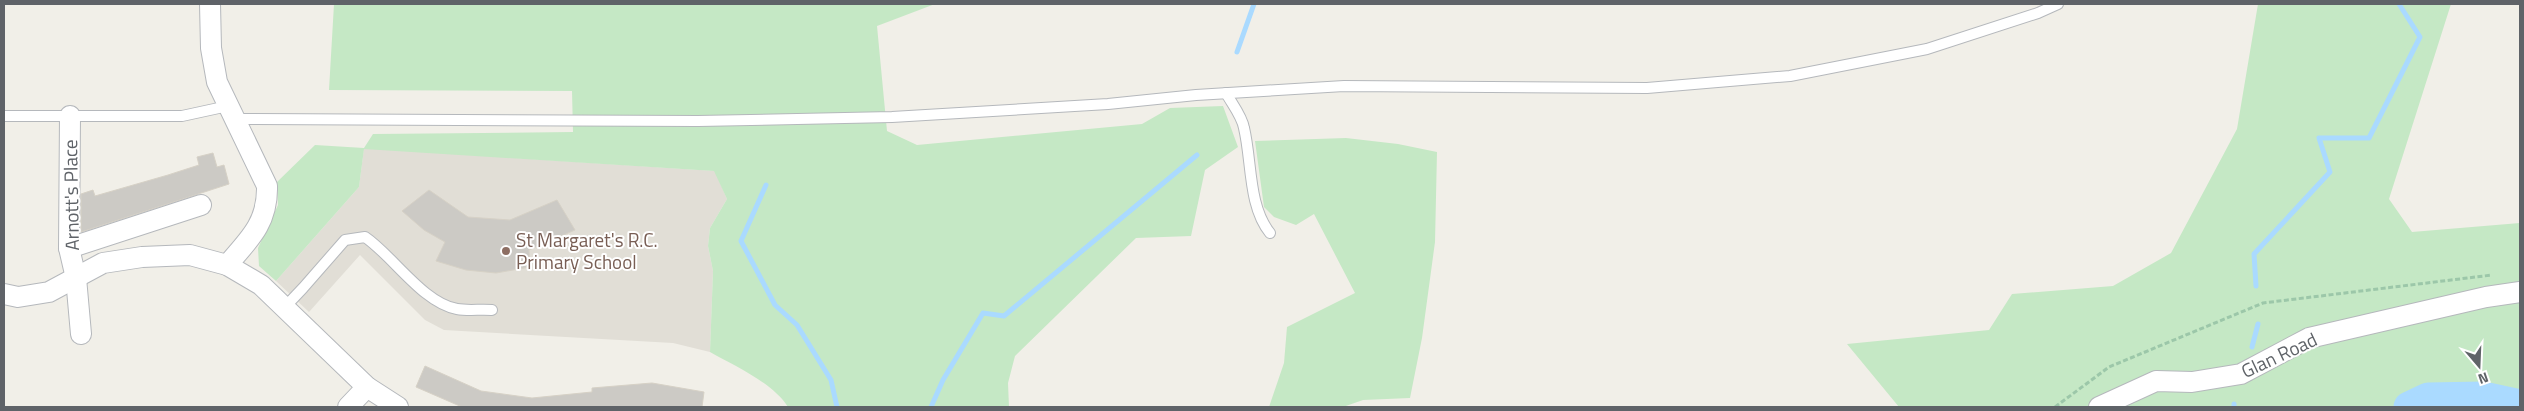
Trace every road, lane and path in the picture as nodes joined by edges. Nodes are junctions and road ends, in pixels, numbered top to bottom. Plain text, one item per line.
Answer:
1 (210, 4) edge
2 (2058, 4) edge
3 (1226, 93) junction
4 (231, 112) junction
5 (4, 116) edge
6 (70, 116) junction
7 (201, 205) dead end
8 (1270, 233) dead end
9 (69, 248) junction
10 (227, 264) junction
11 (2500, 274) dead end
12 (76, 278) junction
13 (2520, 292) edge
14 (4, 294) edge
15 (285, 307) junction
16 (492, 310) dead end
17 (81, 334) dead end
18 (367, 387) junction
19 (348, 407) edge
20 (398, 407) edge
21 (2056, 407) edge
22 (2099, 407) edge

1 - 4 street
2 - 3 lane
3 - 4 lane
3 - 8 lane
4 - 6 lane
4 - 10 street
5 - 6 lane
6 - 9 street, Arnott's Place
7 - 9 street
9 - 12 street, Arnott's Place
10 - 12 street
10 - 15 street
11 - 21 path
12 - 14 street
12 - 17 street, Arnott's Place
13 - 22 street, Glan Road
15 - 16 lane
15 - 18 street
18 - 19 street
18 - 20 street

